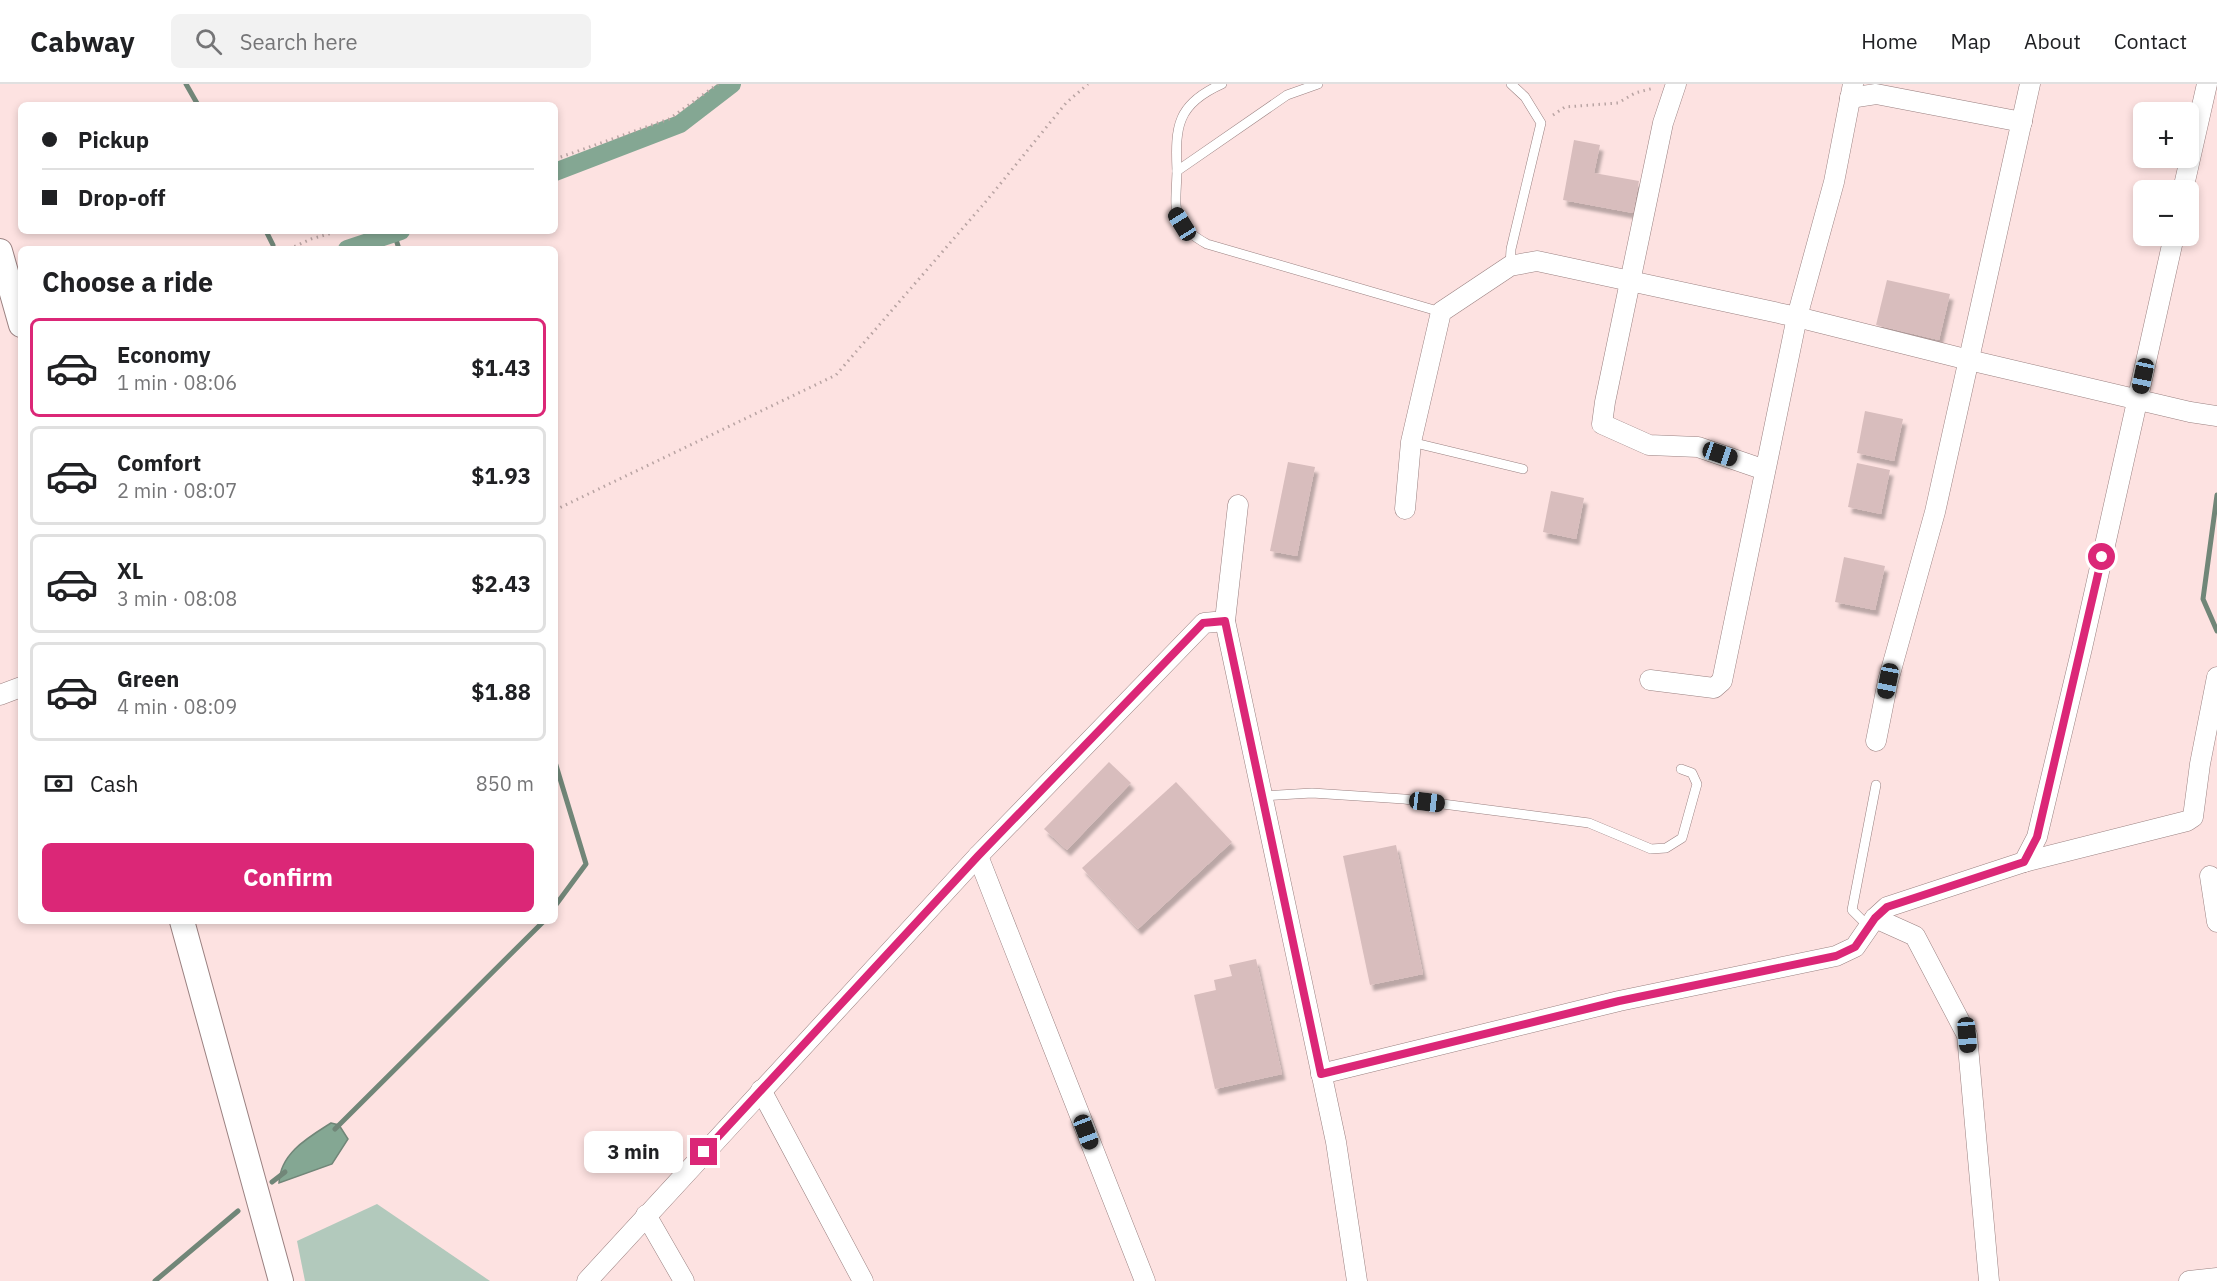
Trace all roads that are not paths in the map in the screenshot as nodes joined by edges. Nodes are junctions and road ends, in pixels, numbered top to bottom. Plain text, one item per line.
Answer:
1 (1222, 84) edge
2 (1318, 84) edge
3 (1511, 84) edge
4 (2030, 84) edge
5 (2207, 84) edge
6 (1670, 85) edge
7 (1851, 91) edge
8 (2022, 122) junction
9 (1178, 171) junction
10 (2185, 180) edge
11 (2172, 246) edge
12 (0, 251) edge
13 (1510, 266) junction
14 (1631, 282) junction
15 (1441, 312) junction
16 (18, 314) edge
17 (1797, 317) junction
18 (1969, 360) junction
19 (2138, 399) junction
20 (2217, 416) edge
21 (1411, 442) junction
22 (1523, 469) dead end
23 (1766, 470) junction
24 (1238, 505) dead end
25 (1405, 509) dead end
26 (1225, 621) junction
27 (2217, 677) edge
28 (1650, 680) dead end
29 (18, 688) edge
30 (0, 695) edge
31 (1876, 741) dead end
32 (1681, 770) dead end
33 (1876, 785) dead end
34 (1262, 796) junction
35 (978, 856) junction
36 (2024, 862) junction
37 (2210, 876) dead end
38 (2217, 922) edge
39 (1872, 923) junction
40 (183, 924) edge
41 (1321, 1074) junction
42 (761, 1090) junction
43 (646, 1215) junction
44 (2217, 1278) edge
45 (281, 1281) edge
46 (587, 1281) edge
47 (684, 1281) edge
48 (864, 1281) edge
49 (1145, 1281) edge
50 (1357, 1281) edge
51 (1989, 1281) edge
52 (2189, 1281) edge

1 - 9 lane
2 - 9 lane
3 - 13 lane
4 - 8 street
5 - 10 street
6 - 14 street
7 - 8 street
7 - 17 street
8 - 18 street
9 - 15 lane
11 - 19 street
12 - 16 street
13 - 14 street
13 - 15 street
14 - 17 street
14 - 23 street
15 - 21 street
17 - 18 street
17 - 23 street
18 - 19 street
18 - 31 street
19 - 20 street
19 - 36 street
21 - 22 lane
21 - 25 street
23 - 28 street
24 - 26 street
26 - 34 street
26 - 35 street
27 - 36 street
29 - 30 street
32 - 34 lane
33 - 39 lane
34 - 41 street
35 - 42 street
35 - 49 street
36 - 39 street
37 - 38 street
39 - 41 street
39 - 51 street
40 - 45 street
41 - 50 street
42 - 43 street
42 - 48 street
43 - 46 street
43 - 47 street
44 - 52 street

